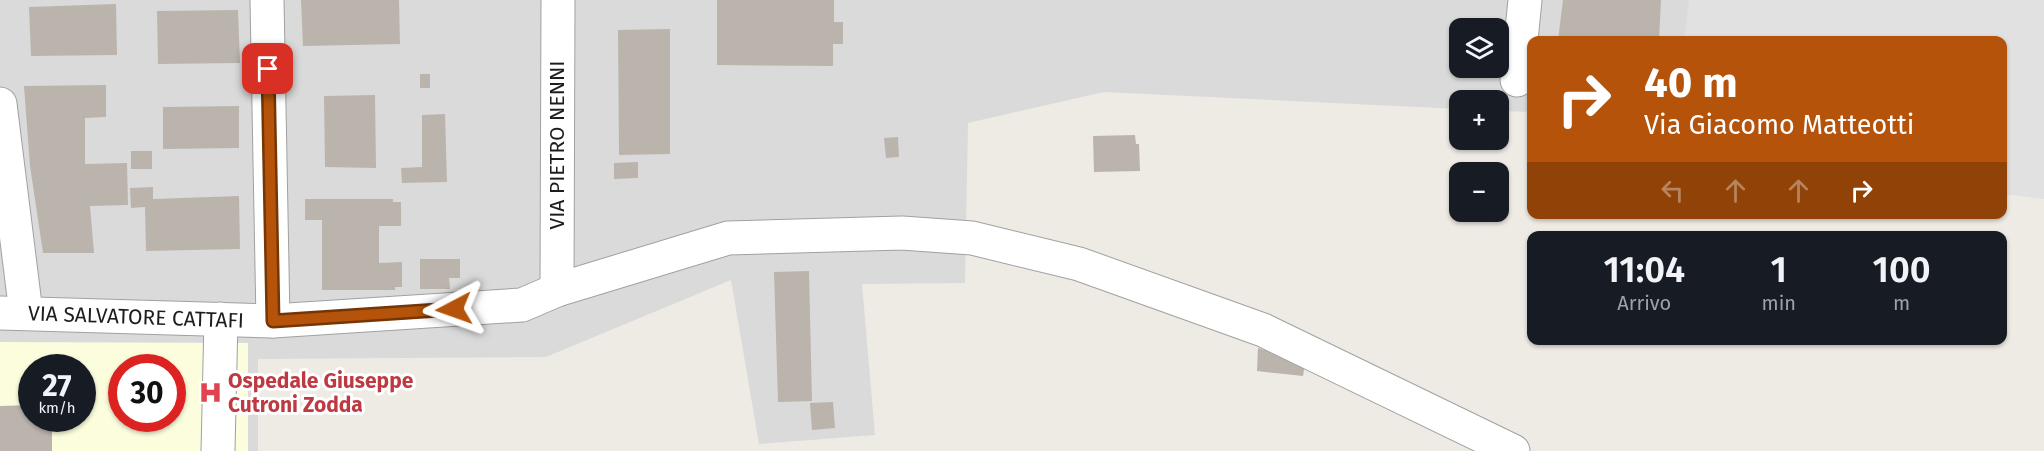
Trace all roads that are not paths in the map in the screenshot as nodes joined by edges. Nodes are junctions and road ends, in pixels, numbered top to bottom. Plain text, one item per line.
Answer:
1 (267, 0) edge
2 (558, 0) edge
3 (1525, 0) edge
4 (1517, 80) dead end
5 (0, 107) edge
6 (557, 290) junction
7 (13, 313) edge
8 (221, 319) junction
9 (273, 321) junction
10 (218, 451) edge
11 (1513, 451) edge

1 - 9 street
2 - 6 street, VIA PIETRO NENNI
3 - 4 street
5 - 7 street
6 - 9 street, VIA SALVATORE CATTAFI
6 - 11 street, VIA SALVATORE CATTAFI
7 - 8 street, VIA SALVATORE CATTAFI
8 - 9 street, VIA SALVATORE CATTAFI
8 - 10 street

